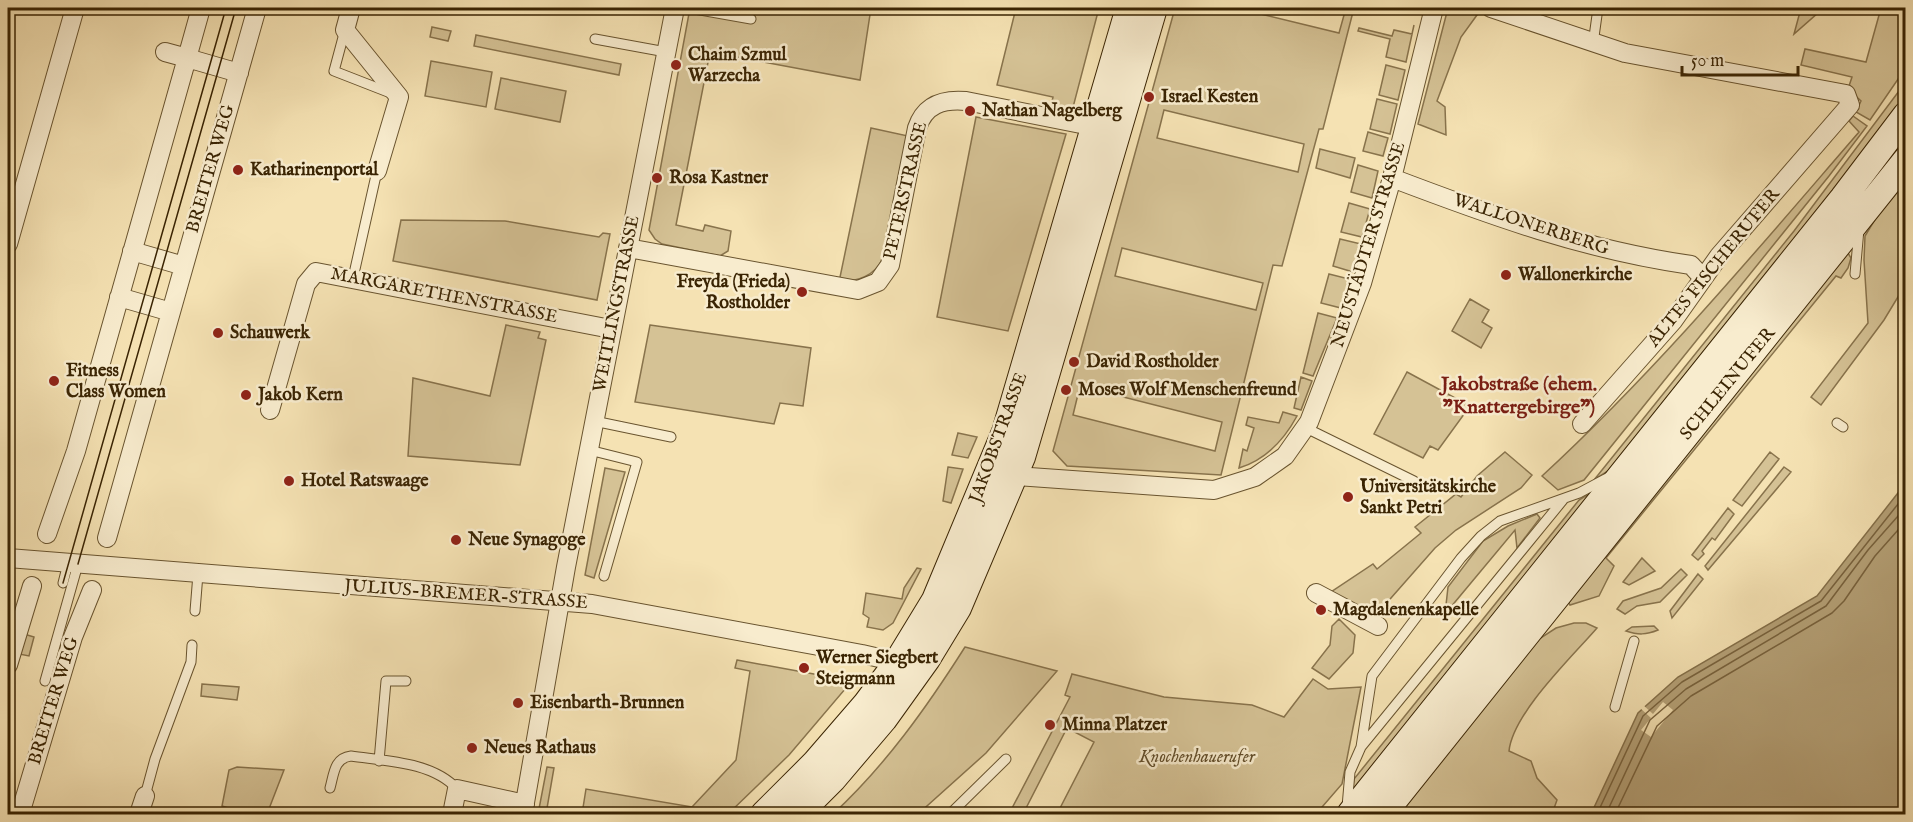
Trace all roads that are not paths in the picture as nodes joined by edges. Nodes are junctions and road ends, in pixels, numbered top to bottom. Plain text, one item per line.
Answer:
1 (75, 8) edge
2 (201, 8) edge
3 (257, 8) edge
4 (351, 8) edge
5 (675, 8) edge
6 (689, 8) edge
7 (1129, 8) edge
8 (1154, 8) edge
9 (1434, 8) edge
10 (1491, 8) edge
11 (1598, 8) edge
12 (751, 19) dead end
13 (345, 30) junction
14 (595, 39) dead end
15 (1593, 44) junction
16 (165, 52) dead end
17 (666, 52) junction
18 (187, 58) junction
19 (239, 73) junction
20 (399, 97) junction
21 (1905, 115) edge
22 (1106, 129) junction
23 (1905, 160) edge
24 (377, 171) joint
25 (1392, 178) junction
26 (1860, 220) junction
27 (8, 244) edge
28 (628, 248) junction
29 (132, 251) junction
30 (184, 266) junction
31 (1855, 274) dead end
32 (1702, 277) junction
33 (353, 278) junction
34 (119, 297) junction
35 (171, 312) junction
36 (611, 329) junction
37 (270, 410) dead end
38 (594, 421) junction
39 (1582, 424) dead end
40 (1306, 428) junction
41 (671, 437) dead end
42 (589, 450) junction
43 (1632, 464) junction
44 (989, 473) junction
45 (1014, 476) junction
46 (1414, 482) dead end
47 (1564, 498) junction
48 (46, 534) dead end
49 (107, 538) dead end
50 (8, 558) edge
51 (73, 564) junction
52 (198, 574) junction
53 (604, 576) dead end
54 (63, 583) dead end
55 (32, 586) dead end
56 (92, 590) dead end
57 (1316, 593) dead end
58 (560, 600) junction
59 (195, 611) dead end
60 (1378, 626) dead end
61 (1634, 641) dead end
62 (192, 645) dead end
63 (8, 665) edge
64 (906, 670) junction
65 (45, 681) dead end
66 (406, 681) dead end
67 (1615, 707) dead end
68 (1361, 747) junction
69 (1006, 759) dead end
70 (379, 761) junction
71 (330, 788) dead end
72 (457, 789) junction
73 (145, 796) joint
74 (524, 809) edge
75 (20, 814) edge
76 (139, 814) edge
77 (452, 814) edge
78 (764, 814) edge
79 (798, 814) edge
80 (950, 814) edge
81 (1348, 814) edge
82 (1383, 814) edge

1 - 27 street
2 - 18 street
3 - 19 street, BREITER WEG
4 - 13 street
5 - 17 street, WEITLINGSTRASSE
6 - 12 lane
7 - 22 street, JAKOBSTRASSE
8 - 22 street, JAKOBSTRASSE
9 - 25 street, NEUSTÄDTER STRASSE
10 - 15 street
11 - 15 lane
13 - 20 street
13 - 20 lane
14 - 17 lane
15 - 32 street, ALTES FISCHERUFER
16 - 18 street
17 - 28 street, WEITLINGSTRASSE
18 - 19 street
18 - 29 street
19 - 30 street, BREITER WEG
20 - 24 street
21 - 43 street, SCHLEINUFER
22 - 28 street, PETERSTRASSE
22 - 44 street, JAKOBSTRASSE
22 - 45 street, JAKOBSTRASSE
23 - 26 street, SCHLEINUFER
24 - 33 lane
25 - 32 street, WALLONERBERG
25 - 40 street, NEUSTÄDTER STRASSE
26 - 31 lane
26 - 82 street, SCHLEINUFER
28 - 36 street, WEITLINGSTRASSE
29 - 30 street
29 - 34 street
30 - 35 street, BREITER WEG
32 - 39 street, ALTES FISCHERUFER
33 - 36 street, MARGARETHENSTRASSE
33 - 37 street, MARGARETHENSTRASSE
34 - 35 street
34 - 48 street
35 - 49 street, BREITER WEG
36 - 38 street, WEITLINGSTRASSE
38 - 41 lane
38 - 42 street, WEITLINGSTRASSE
40 - 45 street, NEUSTÄDTER STRASSE
40 - 46 lane
42 - 53 lane
42 - 58 street, WEITLINGSTRASSE
43 - 47 lane
43 - 81 street, SCHLEINUFER
44 - 45 street, NEUSTÄDTER STRASSE
44 - 64 street, JAKOBSTRASSE
45 - 64 street, JAKOBSTRASSE
47 - 68 lane
47 - 68 lane
50 - 51 street, JULIUS-BREMER-STRASSE
51 - 52 street, JULIUS-BREMER-STRASSE
51 - 54 lane
51 - 65 lane
52 - 58 street, JULIUS-BREMER-STRASSE
52 - 59 lane
55 - 63 street
56 - 75 street, BREITER WEG
57 - 60 street
58 - 64 street, JULIUS-BREMER-STRASSE
58 - 74 street, WEITLINGSTRASSE
61 - 67 lane
62 - 73 lane
64 - 78 street, JAKOBSTRASSE
64 - 79 street, JAKOBSTRASSE
66 - 70 lane
68 - 81 lane
69 - 80 lane
70 - 71 lane
70 - 72 lane
72 - 74 street
72 - 77 street
73 - 76 street

